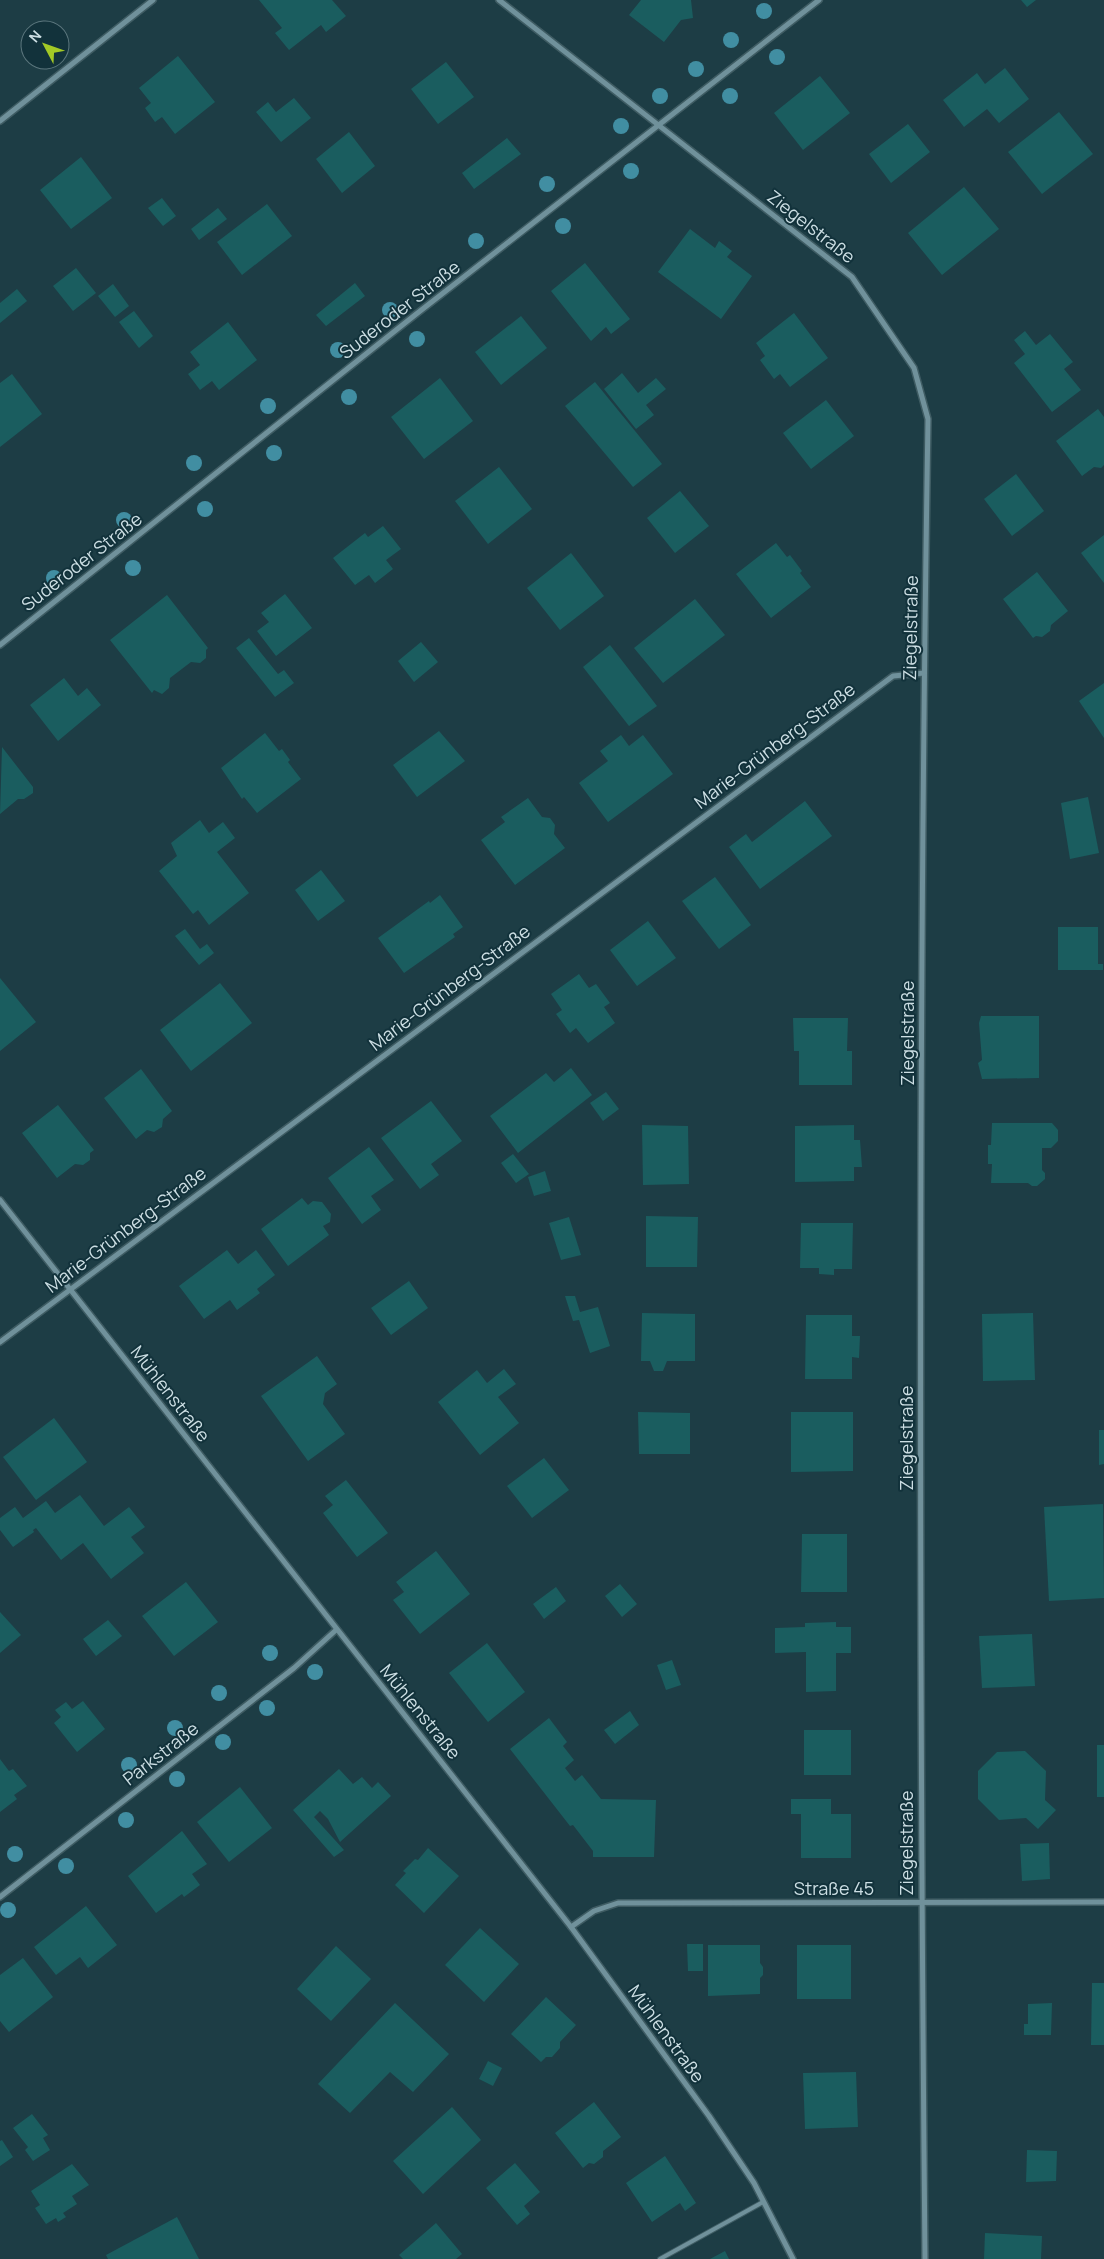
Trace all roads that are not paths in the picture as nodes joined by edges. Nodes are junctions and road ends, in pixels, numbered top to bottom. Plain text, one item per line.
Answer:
1 (153, 0) edge
2 (499, 0) edge
3 (819, 0) edge
4 (0, 121) edge
5 (659, 126) junction
6 (0, 645) edge
7 (924, 673) junction
8 (0, 1200) edge
9 (70, 1288) junction
10 (0, 1342) edge
11 (336, 1630) junction
12 (0, 1897) edge
13 (921, 1902) junction
14 (1104, 1902) edge
15 (571, 1927) junction
16 (763, 2202) junction
17 (660, 2259) edge
18 (792, 2259) edge
19 (925, 2259) edge

1 - 4 street
2 - 5 street, Ziegelstraße
3 - 5 street, Suderoder Straße
5 - 6 street, Suderoder Straße
5 - 7 street, Ziegelstraße
7 - 9 street, Marie-Grünberg-Straße
7 - 13 street, Ziegelstraße
8 - 9 street, Mühlenstraße
9 - 10 street, Marie-Grünberg-Straße
9 - 11 street, Mühlenstraße
11 - 12 street, Parkstraße
11 - 15 street, Mühlenstraße
13 - 14 street, Straße 45
13 - 15 street, Straße 45
13 - 19 street, Ziegelstraße
15 - 16 street, Mühlenstraße
16 - 17 lane
16 - 18 street, Mühlenstraße

